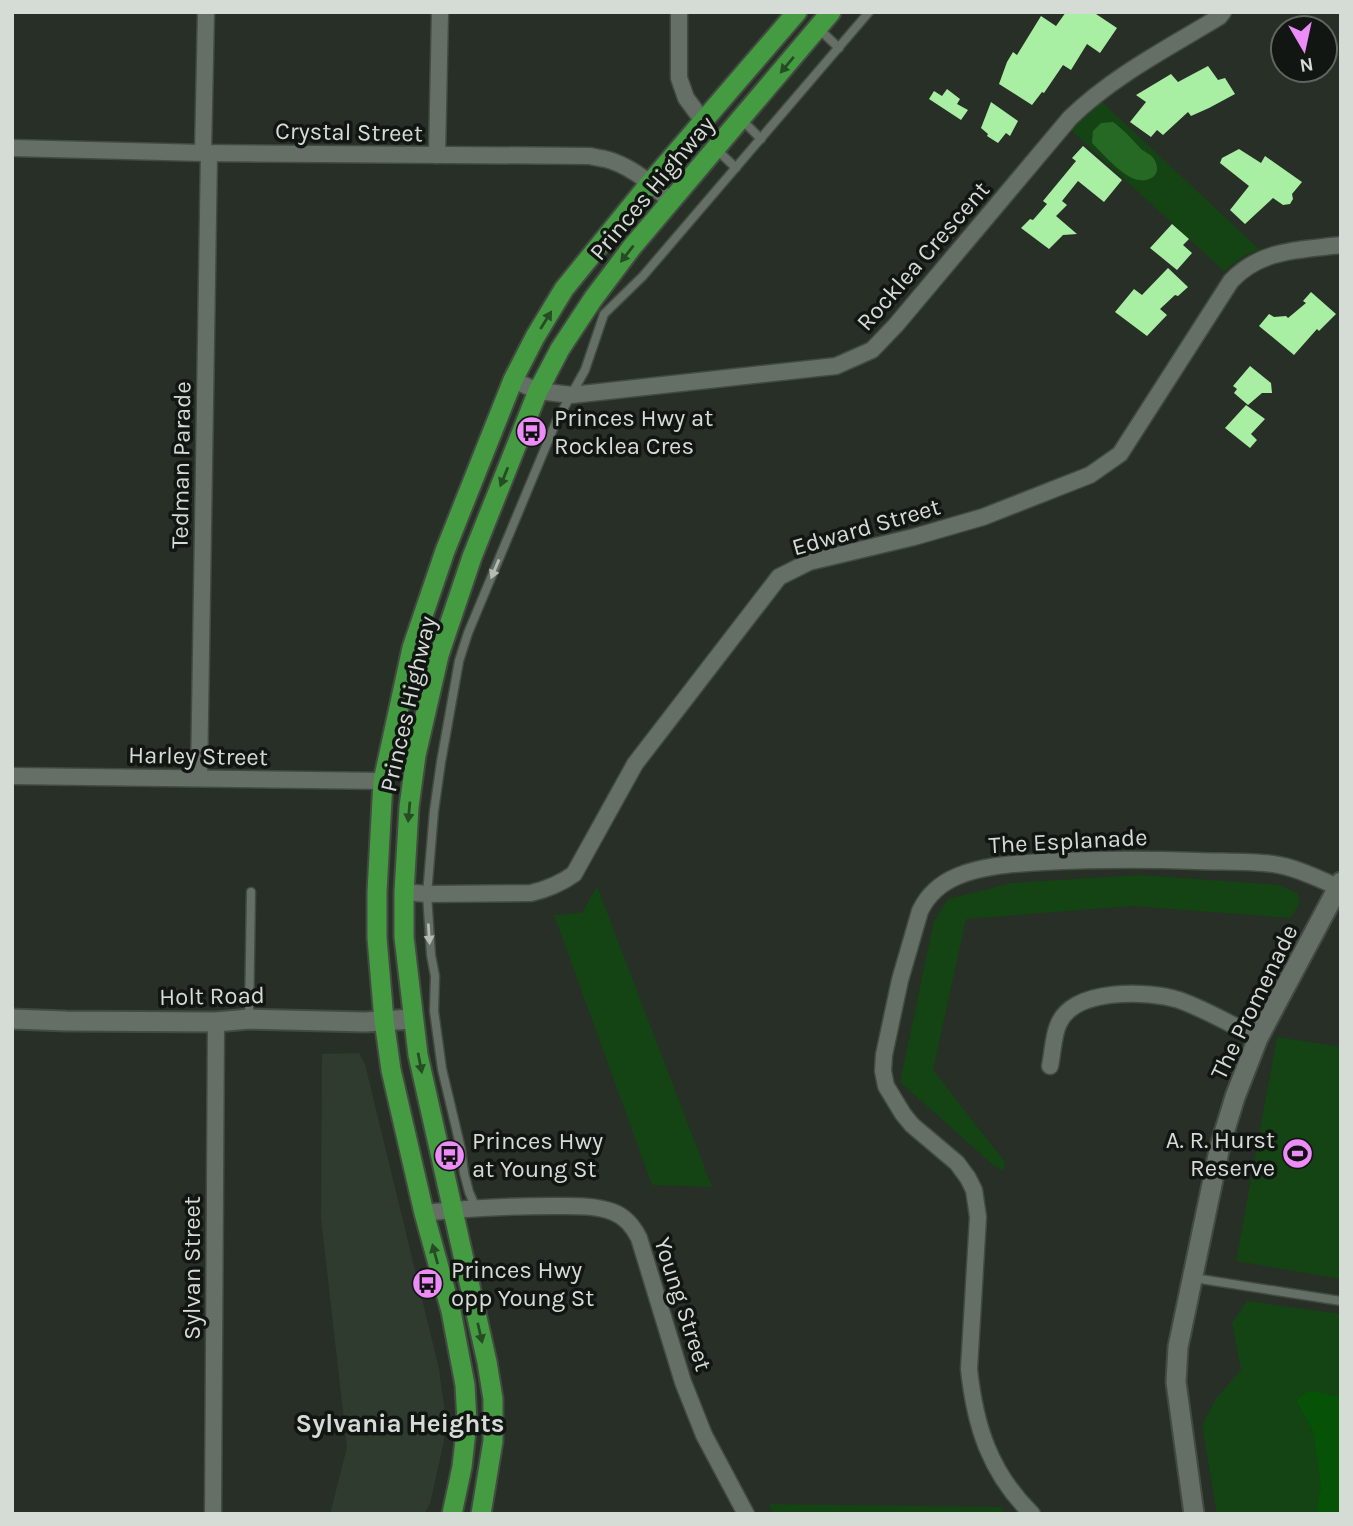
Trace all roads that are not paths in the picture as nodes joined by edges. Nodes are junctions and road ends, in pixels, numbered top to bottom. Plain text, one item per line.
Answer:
1 (206, 12) edge
2 (440, 12) edge
3 (679, 12) edge
4 (797, 12) edge
5 (869, 12) edge
6 (1223, 12) edge
7 (825, 20) edge
8 (839, 48) junction
9 (741, 119) junction
10 (703, 121) junction
11 (761, 139) junction
12 (12, 148) edge
13 (716, 149) junction
14 (206, 153) junction
15 (437, 155) junction
16 (736, 168) junction
17 (650, 183) junction
18 (671, 202) junction
19 (1341, 245) edge
20 (513, 380) junction
21 (538, 390) junction
22 (572, 395) junction
23 (12, 776) edge
24 (199, 778) junction
25 (383, 781) junction
26 (1339, 885) edge
27 (251, 892) dead end
28 (404, 892) junction
29 (427, 894) junction
30 (12, 1019) edge
31 (249, 1019) junction
32 (413, 1019) junction
33 (384, 1020) junction
34 (216, 1022) junction
35 (1258, 1038) junction
36 (1050, 1066) dead end
37 (475, 1208) junction
38 (453, 1210) junction
39 (424, 1213) junction
40 (1191, 1277) junction
41 (1341, 1301) edge
42 (213, 1514) edge
43 (452, 1514) edge
44 (481, 1514) edge
45 (746, 1514) edge
46 (1032, 1514) edge
47 (1194, 1514) edge

1 - 14 street, Tedman Parade
2 - 15 street
3 - 10 street
4 - 10 highway, Princes Highway
5 - 8 lane, Princes Highway
6 - 22 street, Rocklea Crescent
7 - 8 lane
7 -> 9 highway, Princes Highway
8 - 11 lane, Princes Highway
9 - 11 lane
9 - 13 highway, Princes Highway
10 - 17 highway, Princes Highway
11 - 16 lane, Princes Highway
12 - 14 street, Crystal Street
13 - 16 lane
13 - 18 highway, Princes Highway
14 - 15 street, Crystal Street
14 - 24 street, Tedman Parade
15 - 17 street, Crystal Street
16 - 22 lane, Princes Highway
17 - 18 street, Crystal Street
20 -> 17 highway, Princes Highway
18 -> 21 highway, Princes Highway
19 - 29 street, Edward Street
20 - 21 street, Rocklea Crescent
20 - 25 highway, Princes Highway
21 - 22 street, Rocklea Crescent
21 -> 28 highway, Princes Highway
22 -> 29 lane, Princes Highway
23 - 24 street, Harley Street
24 - 25 street, Harley Street
25 - 33 highway, Princes Highway
26 - 35 street, The Promenade
26 - 46 street, The Esplanade
27 - 31 lane
28 - 29 street, Edward Street
28 - 32 highway, Princes Highway
29 -> 37 lane, Princes Highway
30 - 34 street, Holt Road
31 - 33 street, Holt Road
31 - 34 street, Holt Road
32 - 33 street, Holt Road
32 -> 38 highway, Princes Highway
33 - 39 highway, Princes Highway
34 - 42 street, Sylvan Street
35 - 36 street
35 - 40 street, The Promenade
37 - 38 street, Young Street
37 - 45 street, Young Street
38 - 39 street, Young Street
38 -> 44 highway, Princes Highway
43 -> 39 highway, Princes Highway
40 - 41 lane
40 - 47 street, The Promenade

